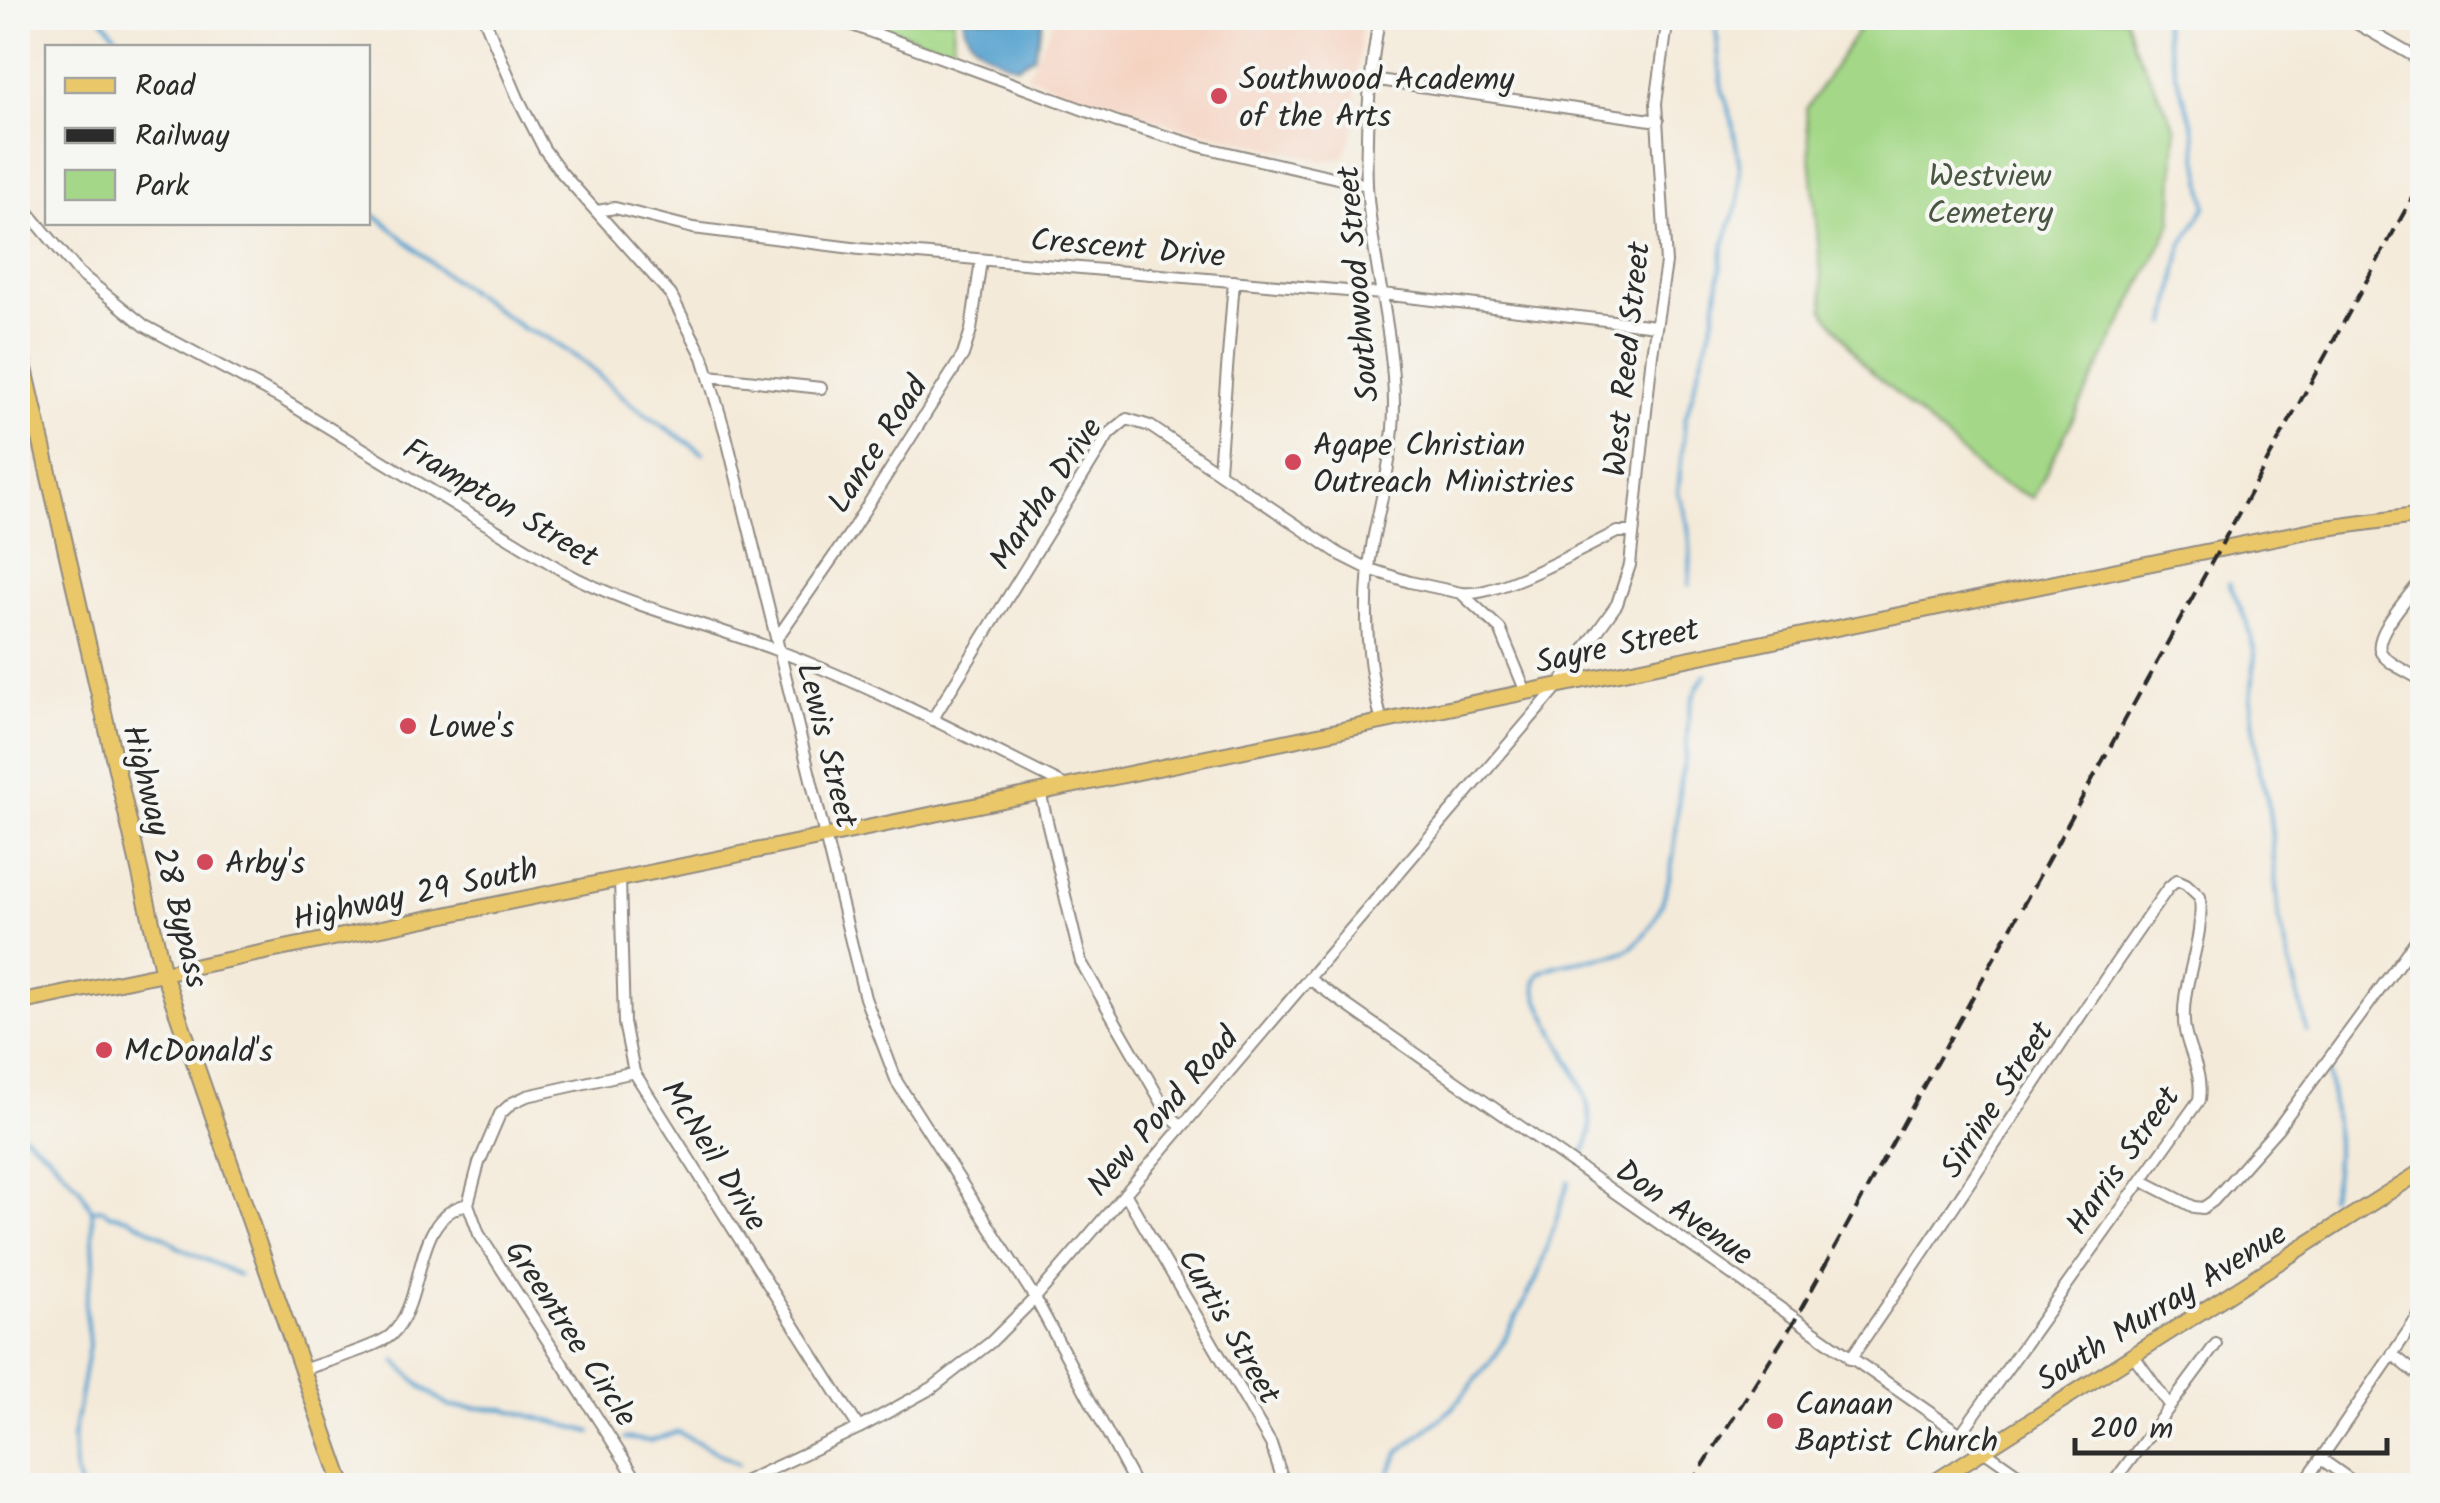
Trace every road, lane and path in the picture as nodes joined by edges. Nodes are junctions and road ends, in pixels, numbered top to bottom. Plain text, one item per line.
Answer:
1 (484, 18) edge
2 (833, 18) edge
3 (1380, 18) edge
4 (1668, 18) edge
5 (2346, 18) edge
6 (2422, 60) edge
7 (1372, 78) junction
8 (1658, 121) junction
9 (1367, 185) junction
10 (18, 200) edge
11 (597, 211) junction
12 (982, 260) junction
13 (1234, 282) junction
14 (1382, 294) junction
15 (1656, 326) junction
16 (18, 340) edge
17 (709, 376) junction
18 (820, 388) dead end
19 (1219, 470) junction
20 (2422, 515) edge
21 (1632, 532) junction
22 (1369, 569) junction
23 (2422, 578) edge
24 (1460, 593) junction
25 (777, 638) junction
26 (780, 652) junction
27 (2422, 680) edge
28 (1558, 685) junction
29 (1526, 692) junction
30 (932, 720) junction
31 (1382, 722) junction
32 (1066, 786) junction
33 (1040, 792) junction
34 (824, 835) junction
35 (620, 879) junction
36 (2190, 888) joint
37 (2422, 932) edge
38 (163, 972) junction
39 (1308, 979) junction
40 (18, 1003) edge
41 (634, 1072) junction
42 (1182, 1126) junction
43 (2422, 1171) edge
44 (2143, 1181) junction
45 (1126, 1193) junction
46 (468, 1204) junction
47 (1035, 1298) junction
48 (2422, 1312) edge
49 (2216, 1344) dead end
50 (2392, 1354) junction
51 (2134, 1356) junction
52 (1850, 1359) junction
53 (303, 1370) junction
54 (2422, 1378) edge
55 (2169, 1405) junction
56 (859, 1428) junction
57 (1962, 1432) junction
58 (1986, 1449) junction
59 (2322, 1459) junction
60 (344, 1486) edge
61 (641, 1486) edge
62 (735, 1486) edge
63 (1136, 1486) edge
64 (1285, 1486) edge
65 (1928, 1486) edge
66 (2035, 1486) edge
67 (2111, 1486) edge
68 (2302, 1486) edge
69 (2359, 1486) edge

1 - 11 street, Lewis Street
2 - 9 street
3 - 7 street, Southwood Street
4 - 8 street, West Reed Street
5 - 6 street
7 - 8 street
7 - 9 street, Southwood Street
8 - 15 street, West Reed Street
9 - 14 street, Southwood Street
10 - 26 street, Frampton Street
11 - 12 street, Crescent Drive
11 - 17 street, Lewis Street
12 - 13 street, Crescent Drive
12 - 25 street, Lance Road
13 - 14 street, Crescent Drive
13 - 19 street
14 - 15 street, Crescent Drive
14 - 22 street, Southwood Street
15 - 21 street, West Reed Street
16 - 38 highway, Highway 28 Bypass
17 - 18 street
17 - 25 street, Lewis Street
19 - 22 street, Martha Drive
19 - 30 street, Martha Drive
20 - 28 main road, Sayre Street
21 - 24 street
21 - 28 street, West Reed Street
22 - 24 street, Martha Drive
22 - 31 street, Southwood Street
23 - 27 street
24 - 29 street, Martha Drive
25 - 26 street, Lewis Street
26 - 30 street, Frampton Street
26 - 34 street, Lewis Street
28 - 29 main road, Sayre Street
28 - 39 street, New Pond Road
29 - 31 main road, Sayre Street
30 - 32 street, Frampton Street
31 - 32 main road, Sayre Street
32 - 33 main road, Sayre Street
33 - 34 main road, Sayre Street
33 - 42 street
34 - 35 main road, Highway 29 South
34 - 47 street, Lewis Street
35 - 38 main road, Highway 29 South
35 - 41 street, McNeil Drive
36 - 44 street, Harris Street
36 - 52 street, Sirrine Street
37 - 44 street
38 - 40 main road, Highway 29 South
38 - 53 highway, Highway 28 Bypass
39 - 42 street, New Pond Road
39 - 52 street, Don Avenue
41 - 46 street
41 - 56 street, McNeil Drive
42 - 45 street, New Pond Road
43 - 51 main road, South Murray Avenue
44 - 57 street, Harris Street
45 - 47 street, New Pond Road
45 - 64 street, Curtis Street
46 - 53 street
46 - 61 street, Greentree Circle
47 - 56 street, New Pond Road
47 - 63 street, Lewis Street
48 - 50 street
49 - 55 street
50 - 54 street
50 - 59 street
51 - 55 street
51 - 58 main road, South Murray Avenue
52 - 57 street, Don Avenue
53 - 60 highway, Highway 28 Bypass
55 - 67 street
56 - 62 street, New Pond Road
57 - 58 street, Don Avenue
58 - 65 main road, South Murray Avenue
58 - 66 street, Don Avenue
59 - 68 street
59 - 69 street

